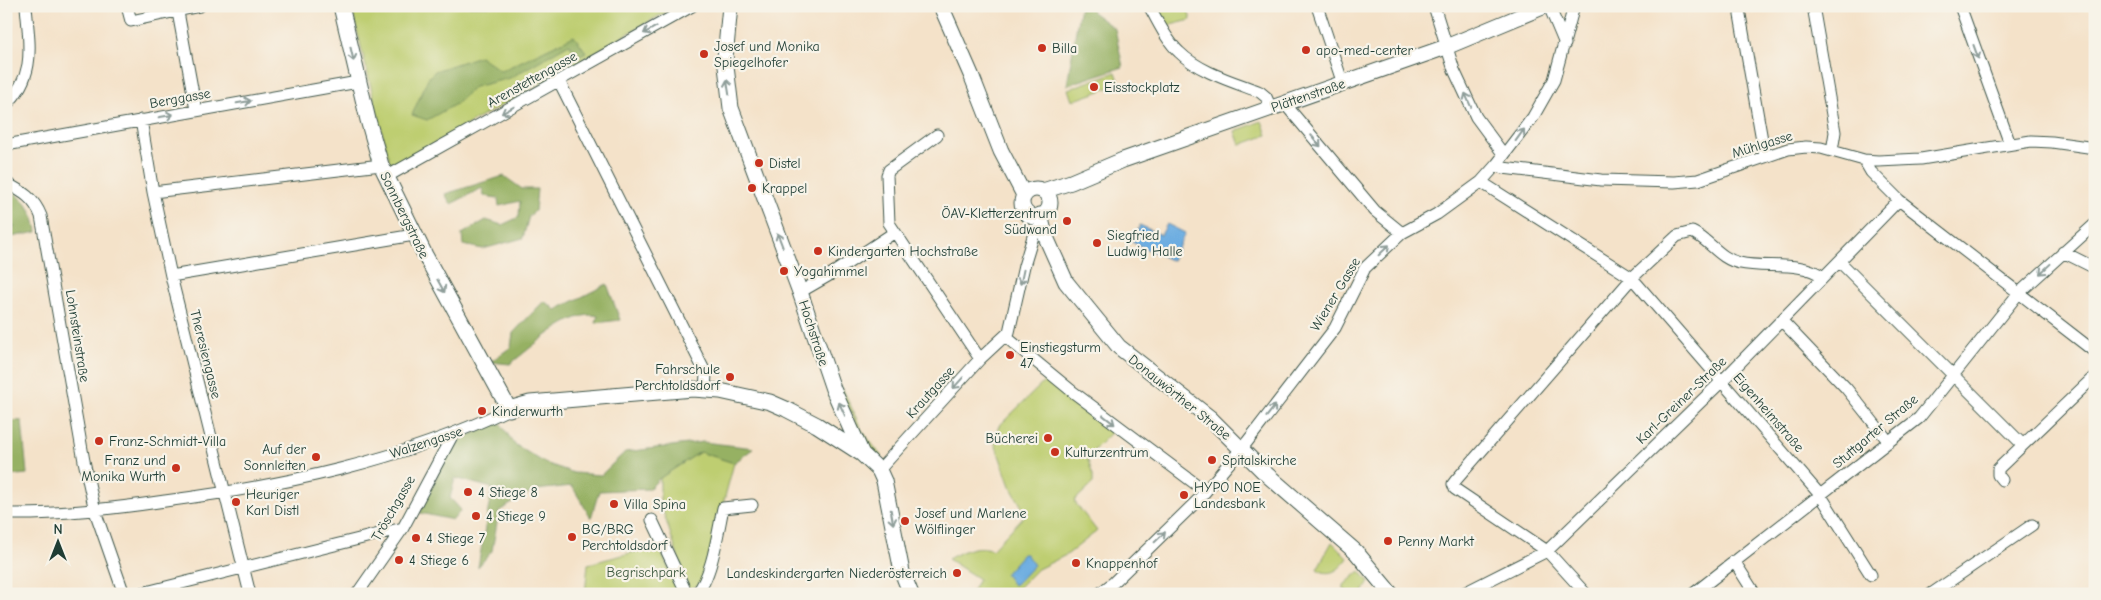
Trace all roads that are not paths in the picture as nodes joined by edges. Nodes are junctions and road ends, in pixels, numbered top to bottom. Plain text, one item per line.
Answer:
1 (26, 6) edge
2 (128, 6) edge
3 (200, 6) edge
4 (342, 6) edge
5 (692, 6) edge
6 (730, 6) edge
7 (941, 6) edge
8 (1149, 6) edge
9 (1317, 6) edge
10 (1434, 6) edge
11 (1545, 6) edge
12 (1549, 6) edge
13 (1574, 6) edge
14 (1813, 6) edge
15 (1960, 6) edge
16 (178, 12) junction
17 (1740, 15) dead end
18 (1565, 44) junction
19 (1446, 47) junction
20 (559, 81) junction
21 (358, 82) junction
22 (1343, 84) junction
23 (6, 104) edge
24 (1278, 106) junction
25 (196, 110) junction
26 (141, 120) junction
27 (937, 135) dead end
28 (2010, 144) junction
29 (6, 145) edge
30 (2095, 148) edge
31 (1832, 151) junction
32 (1764, 157) junction
33 (1501, 160) junction
34 (1864, 160) junction
35 (1878, 161) junction
36 (383, 171) junction
37 (1481, 182) junction
38 (1882, 182) junction
39 (6, 183) edge
40 (153, 192) junction
41 (1038, 194) junction
42 (1898, 200) junction
43 (1036, 220) junction
44 (2095, 224) edge
45 (895, 232) junction
46 (1402, 233) junction
47 (414, 235) junction
48 (2063, 252) junction
49 (1840, 262) junction
50 (2095, 268) edge
51 (171, 276) junction
52 (1823, 277) junction
53 (1632, 278) junction
54 (800, 292) junction
55 (2018, 294) junction
56 (1782, 321) junction
57 (1006, 337) junction
58 (2095, 352) edge
59 (980, 359) junction
60 (1954, 376) junction
61 (2095, 376) edge
62 (1722, 381) junction
63 (705, 389) junction
64 (509, 409) junction
65 (452, 436) junction
66 (1888, 442) junction
67 (2023, 445) junction
68 (1241, 449) junction
69 (862, 454) junction
70 (880, 470) junction
71 (2002, 480) dead end
72 (1205, 491) junction
73 (223, 494) junction
74 (1821, 496) junction
75 (752, 505) dead end
76 (95, 511) junction
77 (6, 514) edge
78 (652, 520) dead end
79 (2032, 525) dead end
80 (402, 528) junction
81 (1547, 551) junction
82 (1734, 561) junction
83 (243, 568) junction
84 (1871, 575) dead end
85 (124, 594) edge
86 (138, 594) edge
87 (250, 594) edge
88 (358, 594) edge
89 (687, 594) edge
90 (696, 594) edge
91 (911, 594) edge
92 (1099, 594) edge
93 (1391, 594) edge
94 (1462, 594) edge
95 (1586, 594) edge
96 (1692, 594) edge
97 (1755, 594) edge
98 (1931, 594) edge

1 - 23 street
2 - 16 street
3 - 16 street
4 -> 21 main road, Sonnbergstraße
5 -> 20 street, Arenstettengasse
54 -> 6 main road, Hochstraße
7 - 41 main road
8 - 24 street
9 - 22 street
10 - 19 street
11 - 19 main road, Plättenstraße
12 - 18 street
13 - 18 street, Wiener Gasse
14 - 31 street
15 -> 28 street
16 - 25 street
17 - 32 street
33 -> 18 street, Wiener Gasse
19 - 22 main road, Plättenstraße
33 -> 19 street
20 -> 36 street, Arenstettengasse
20 - 63 street
25 -> 21 street, Berggasse
21 - 36 main road, Sonnbergstraße
22 - 24 main road, Plättenstraße
24 - 41 main road, Plättenstraße
24 -> 46 street
26 -> 25 street, Berggasse
26 - 29 street, Berggasse
26 - 40 street, Theresiengasse
27 - 45 street
28 - 30 street, Mühlgasse
28 - 35 street, Mühlgasse
31 - 32 street, Mühlgasse
31 - 34 street, Mühlgasse
32 - 33 street, Mühlgasse
33 - 37 street, Wiener Gasse
34 - 35 street, Mühlgasse
34 - 38 street
35 - 38 street
36 - 40 street
36 - 47 main road, Sonnbergstraße
37 - 46 street, Wiener Gasse
37 - 53 street, Eigenheimstraße
38 - 42 street
39 - 76 street, Lohnsteinstraße
40 - 51 street, Theresiengasse
41 - 43 main road, Plättenstraße
41 - 43 main road, Donauwörther Straße
42 - 49 street, Karl-Greiner-Straße
42 - 55 street
43 -> 57 street
43 - 68 main road, Donauwörther Straße
44 - 48 street, Stuttgarter Straße
45 - 54 street
45 - 59 street
68 -> 46 street, Wiener Gasse
47 - 51 street
47 -> 64 main road, Sonnbergstraße
48 - 50 street
48 -> 55 street, Stuttgarter Straße
49 - 52 street, Karl-Greiner-Straße
49 - 60 street
51 - 73 street, Theresiengasse
52 - 53 street
52 - 56 street, Karl-Greiner-Straße
53 - 62 street, Eigenheimstraße
53 - 81 street
69 -> 54 main road, Hochstraße
55 - 58 street
55 - 60 street, Stuttgarter Straße
56 - 62 street, Karl-Greiner-Straße
56 - 66 street
57 - 59 street, Krautgasse
57 -> 72 street
59 -> 70 street, Krautgasse
60 - 66 street, Stuttgarter Straße
60 - 67 street
61 - 67 street
62 - 74 street, Eigenheimstraße
62 - 81 street, Karl-Greiner-Straße
63 - 64 main road, Walzengasse
63 - 69 main road, Walzengasse
64 - 65 street, Walzengasse
65 - 73 street, Walzengasse
65 - 80 street, Tröschgasse
66 - 74 street, Stuttgarter Straße
67 - 71 street
68 - 72 street, Wiener Gasse
68 - 93 main road, Donauwörther Straße
69 - 70 main road, Hochstraße
70 -> 91 main road
92 -> 72 street, Wiener Gasse
73 - 76 street, Walzengasse
73 - 83 street, Theresiengasse
74 - 82 street, Stuttgarter Straße
74 - 84 street, Eigenheimstraße
75 - 90 street
76 - 77 street, Walzengasse
76 - 85 street, Lohnsteinstraße
78 - 89 street
79 - 98 street
80 - 83 street
80 - 88 street, Tröschgasse
81 - 94 street, Karl-Greiner-Straße
81 - 95 street
82 - 96 street, Stuttgarter Straße
82 - 97 street
83 - 86 street
83 - 87 street, Theresiengasse

